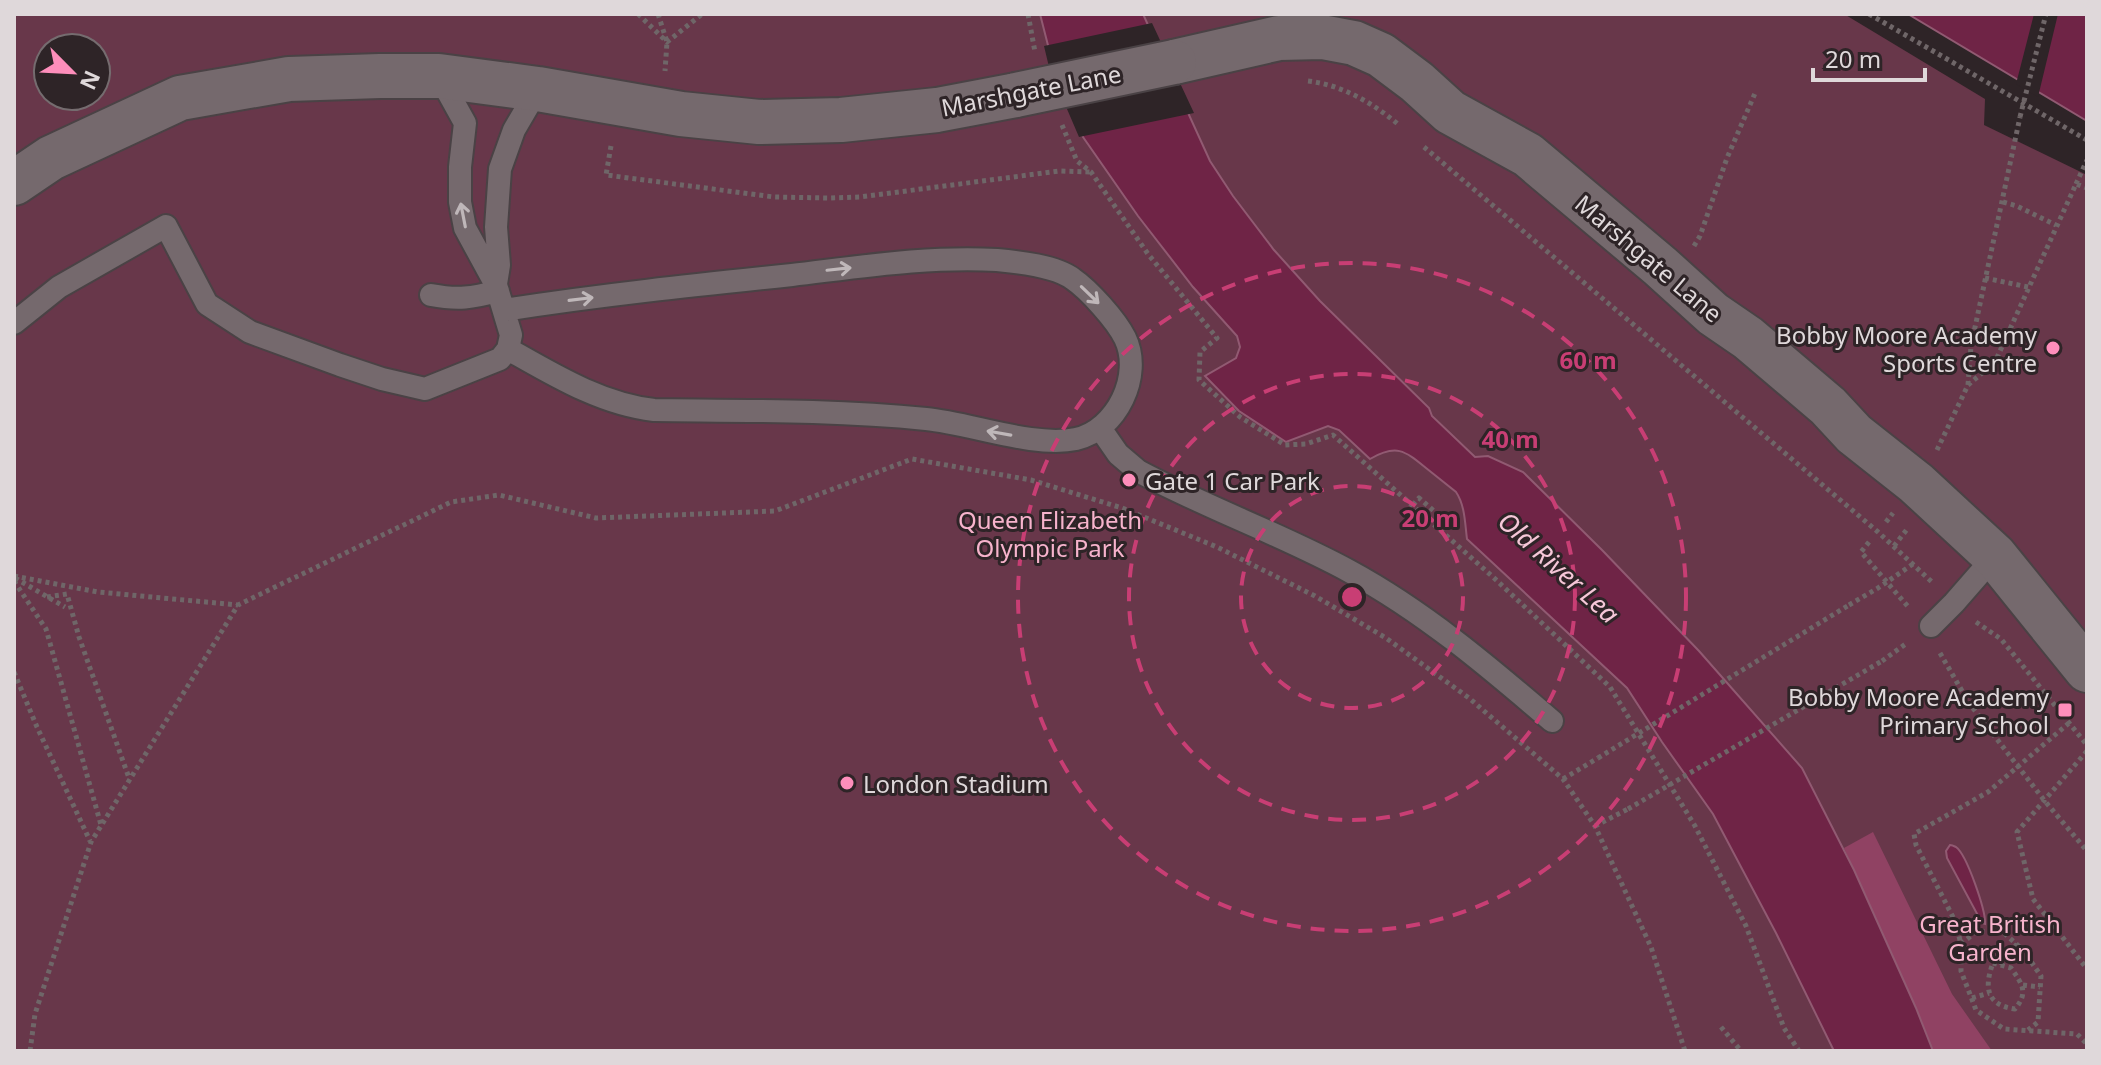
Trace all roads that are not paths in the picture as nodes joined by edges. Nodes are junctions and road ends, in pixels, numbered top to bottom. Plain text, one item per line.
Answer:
1 (439, 76) junction
2 (538, 89) junction
3 (14, 183) edge
4 (431, 295) dead end
5 (500, 296) junction
6 (14, 323) edge
7 (508, 349) junction
8 (1100, 428) junction
9 (1995, 556) junction
10 (1927, 628) road end
11 (2087, 669) edge
12 (1552, 721) dead end

1 - 2 street, Marshgate Lane
1 - 3 street, Marshgate Lane
5 -> 1 lane
2 - 5 lane
2 - 9 street, Marshgate Lane, bridge
4 - 5 lane
5 - 7 lane
5 -> 8 lane
6 - 7 lane
8 -> 7 lane
8 - 12 lane
9 - 10 lane
9 - 11 street, Marshgate Lane

